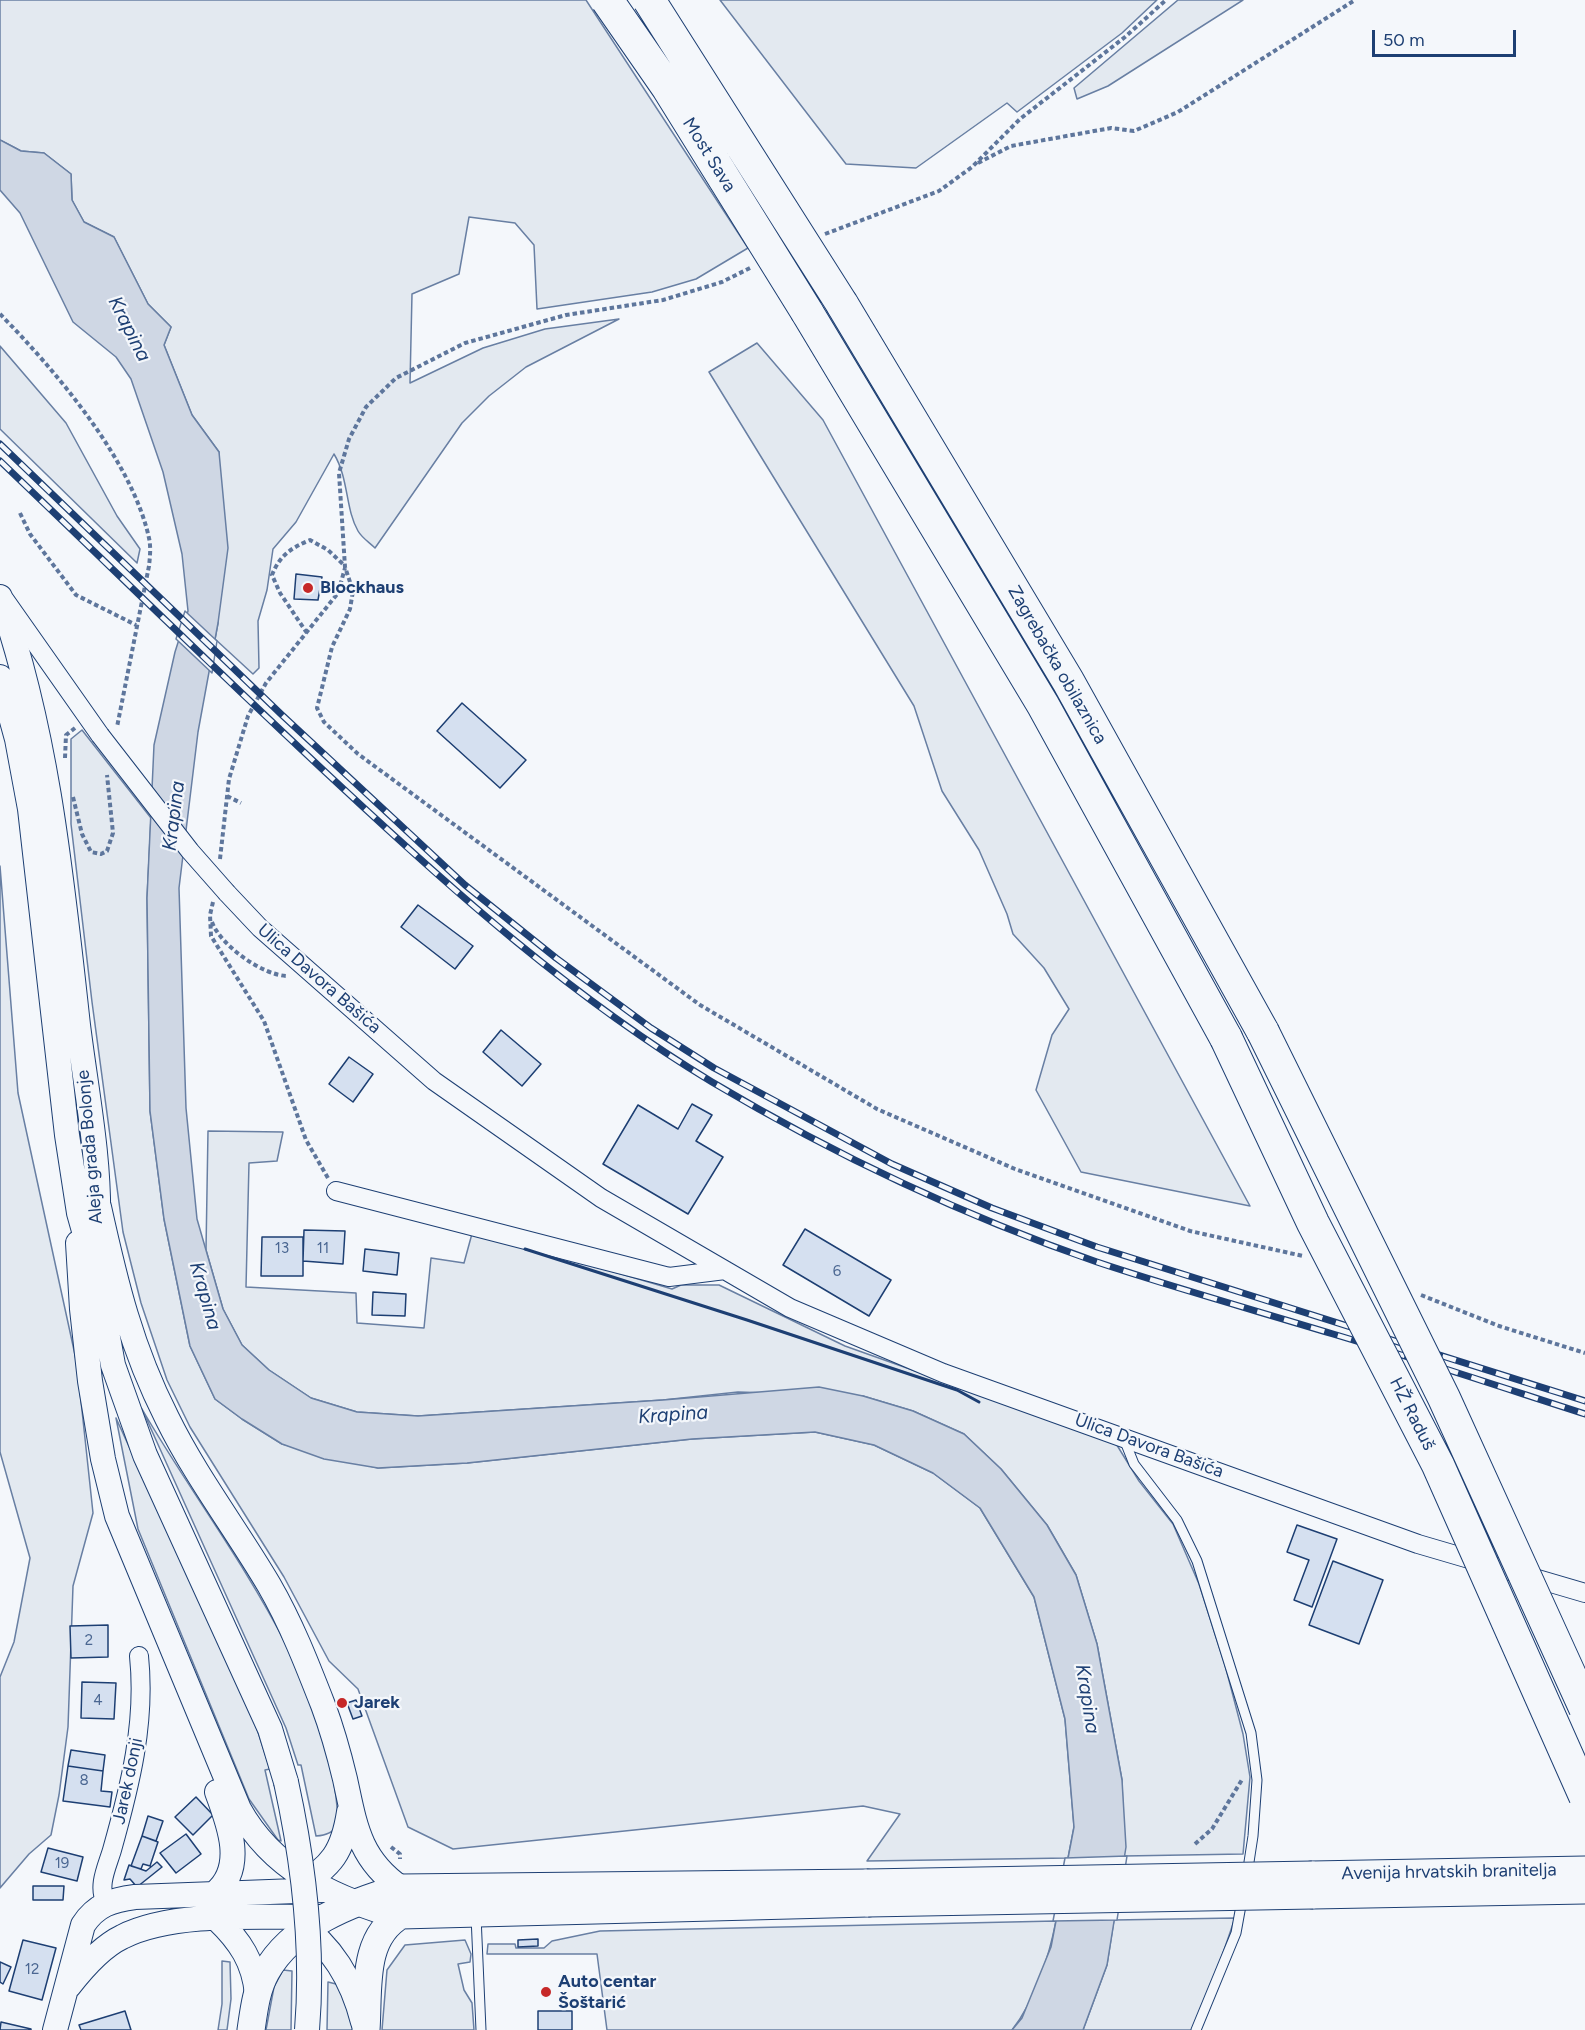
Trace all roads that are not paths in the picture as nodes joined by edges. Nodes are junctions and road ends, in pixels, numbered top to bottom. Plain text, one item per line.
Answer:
1 (607, 0) edge
2 (649, 0) edge
3 (842, 304) joint
4 (807, 312) joint
5 (0, 595) edge
6 (0, 677) edge
7 (1263, 1032) joint
8 (1226, 1038) joint
9 (336, 1191) dead end
10 (89, 1210) junction
11 (725, 1270) junction
12 (1123, 1437) junction
13 (1585, 1593) edge
14 (139, 1656) dead end
15 (1585, 1708) edge
16 (212, 1740) junction
17 (1585, 1796) edge
18 (350, 1809) junction
19 (1585, 1870) edge
20 (1312, 1885) junction
21 (308, 1887) junction
22 (401, 1888) junction
23 (1585, 1890) edge
24 (225, 1892) junction
25 (868, 1893) junction
26 (106, 1903) junction
27 (265, 1903) junction
28 (355, 1903) junction
29 (476, 1913) junction
30 (397, 1915) junction
31 (217, 1919) junction
32 (309, 1921) junction
33 (144, 1928) junction
34 (69, 1986) junction
35 (257, 1994) junction
36 (55, 2030) edge
37 (251, 2030) edge
38 (307, 2030) edge
39 (365, 2030) edge
40 (481, 2030) edge
41 (1196, 2030) edge

1 - 4 highway, Most Sava, bridge
2 - 3 highway, Most Sava, bridge
3 - 7 highway, Zagrebačka obilaznica
4 - 8 highway, Zagrebačka obilaznica
5 - 10 main road, Aleja grada Bolonje
5 - 11 street, Ulica Davora Bašića, bridge
6 - 10 main road, Aleja grada Bolonje
7 - 15 highway, HŽ Raduš, bridge
8 - 17 highway, HŽ Raduš, bridge
9 - 11 street
10 - 16 main road
10 - 18 main road
10 - 38 main road, Aleja grada Bolonje, bridge
11 - 12 street, Ulica Davora Bašića
12 - 13 street, Ulica Davora Bašića
12 - 41 lane
14 - 26 street, Jarek donji
16 - 21 main road
16 - 24 main road
18 - 21 main road
18 - 22 main road
19 - 20 main road, Avenija hrvatskih branitelja
20 - 23 main road, Avenija hrvatskih branitelja
20 - 25 main road, bridge
21 - 22 main road
21 - 24 main road
21 - 27 main road
21 - 28 main road
22 - 25 main road
22 - 28 main road
24 - 26 main road
24 - 27 main road
25 - 29 main road
26 - 33 main road
26 - 34 main road
27 - 31 main road
27 - 32 main road
28 - 30 main road
28 - 32 main road
29 - 30 main road
29 - 40 lane
30 - 32 main road
30 - 39 main road
31 - 32 main road
31 - 33 main road
31 - 35 main road
32 - 35 main road
32 - 39 main road
33 - 34 main road
34 - 36 main road
35 - 37 main road

